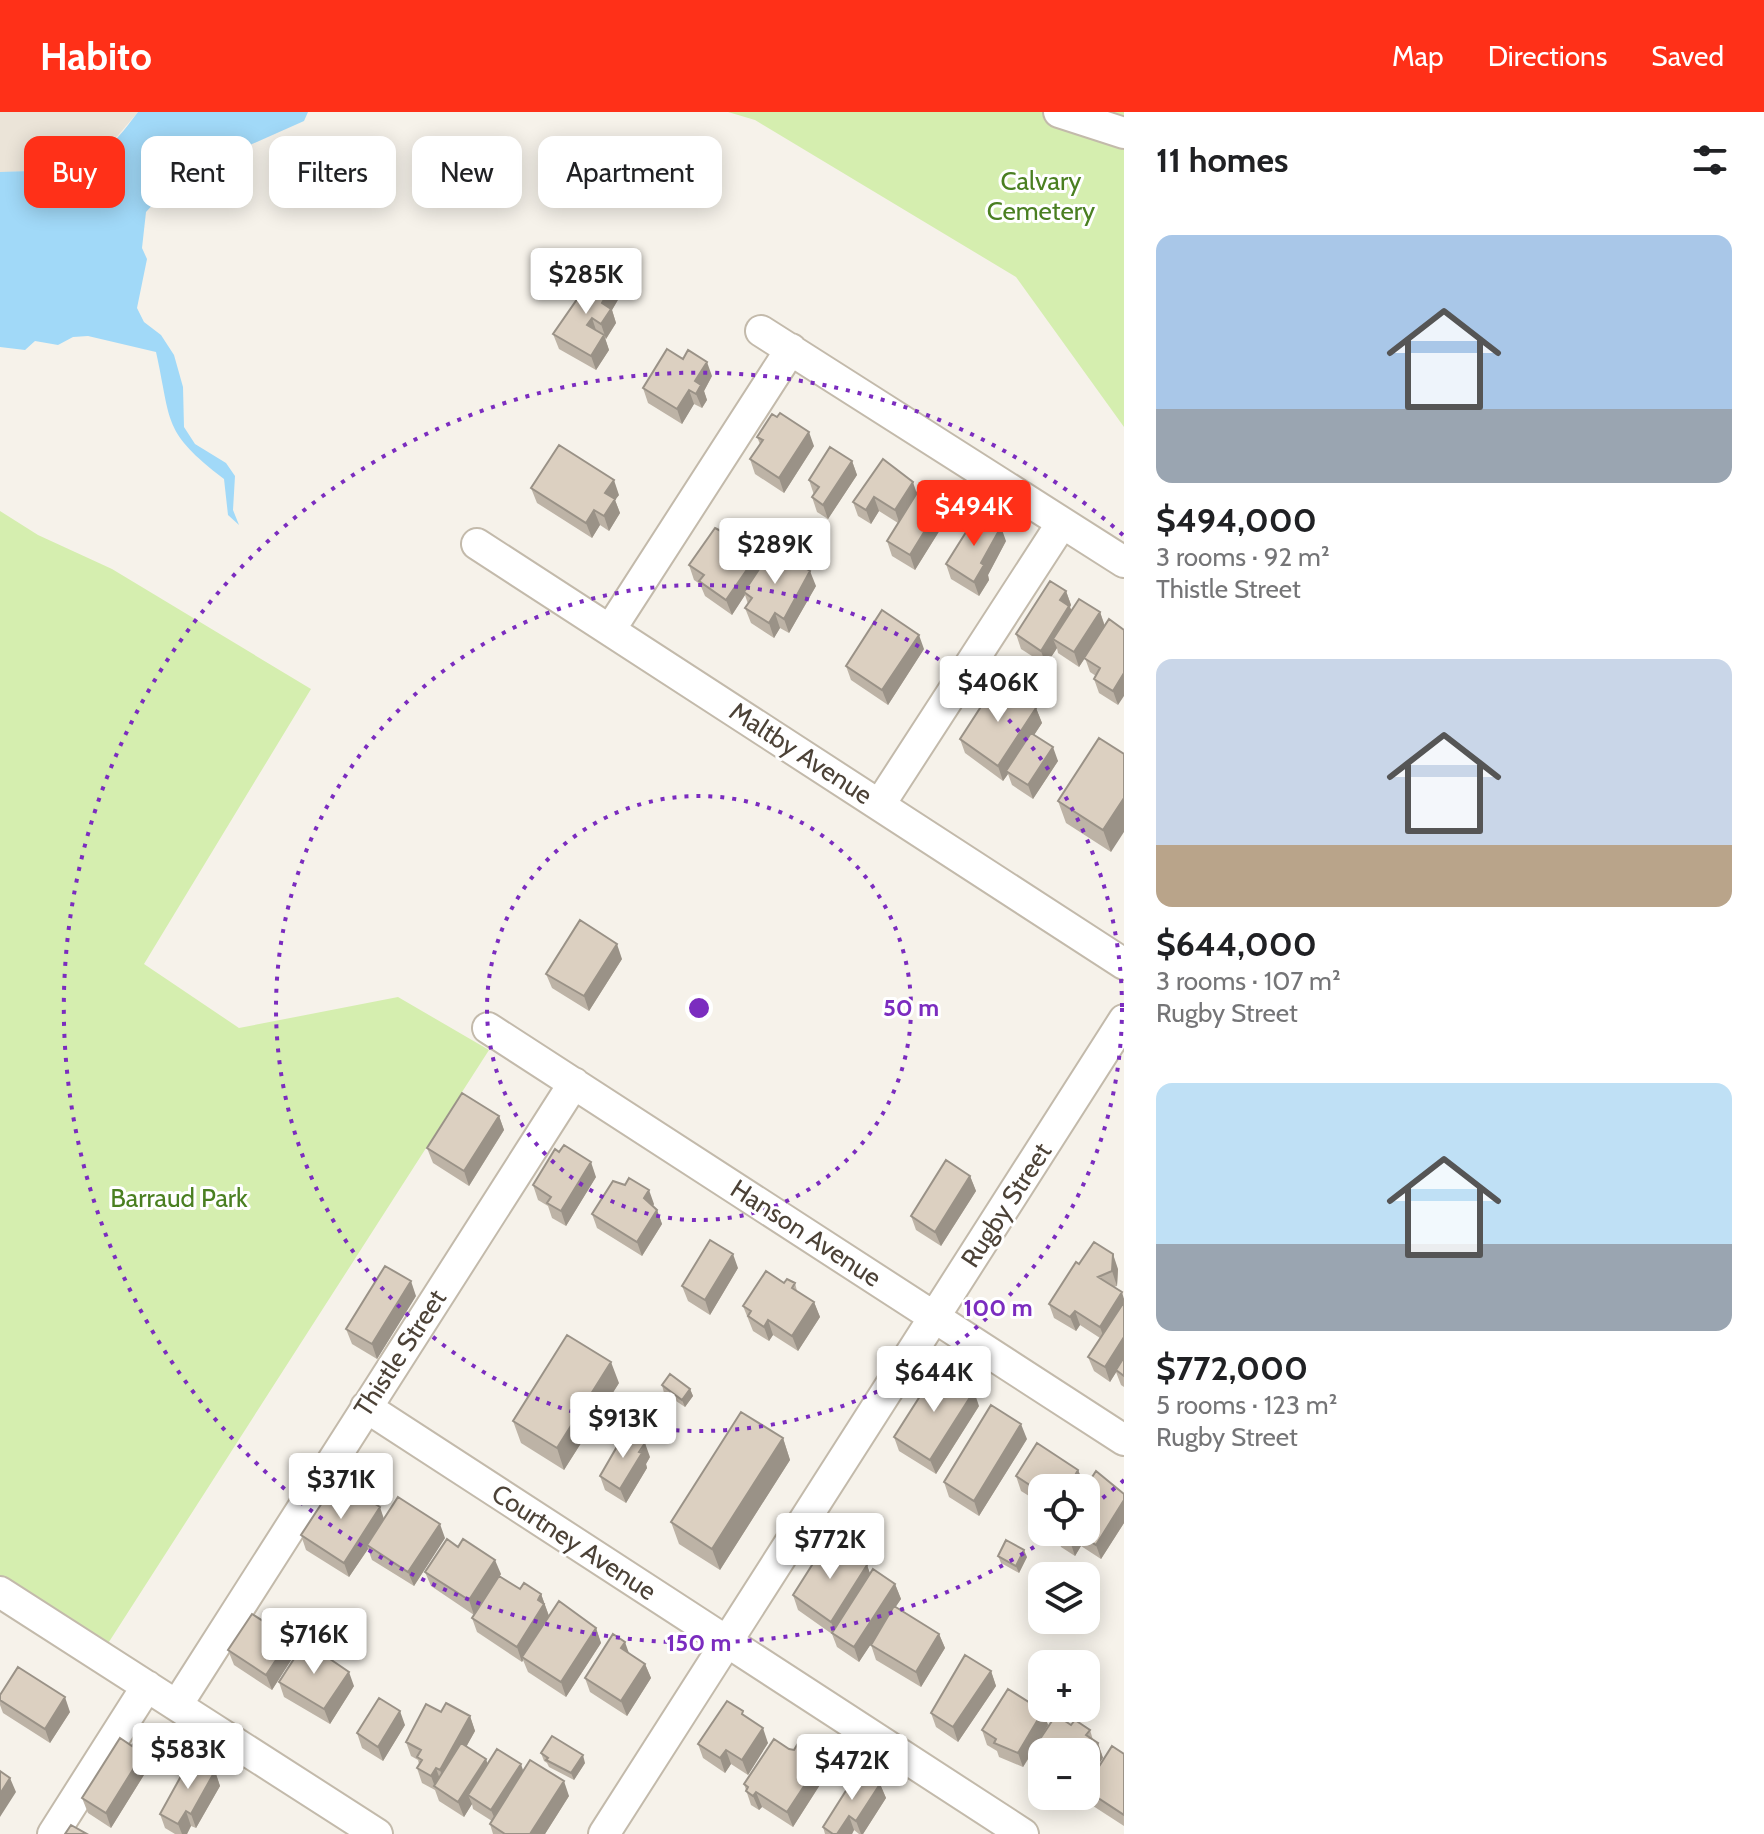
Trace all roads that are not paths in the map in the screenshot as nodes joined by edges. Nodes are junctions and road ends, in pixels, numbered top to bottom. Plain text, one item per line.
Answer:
1 (1059, 112) edge
2 (1124, 133) edge
3 (761, 331) dead end
4 (791, 349) junction
5 (1062, 523) junction
6 (477, 544) dead end
7 (1124, 562) edge
8 (610, 630) junction
9 (880, 804) junction
10 (1124, 964) edge
11 (1124, 1020) edge
12 (488, 1028) dead end
13 (574, 1083) junction
14 (935, 1316) junction
15 (366, 1407) junction
16 (1124, 1440) edge
17 (0, 1592) edge
18 (725, 1641) junction
19 (147, 1686) junction
20 (177, 1705) junction
21 (53, 1834) edge
22 (377, 1834) edge
23 (604, 1834) edge
24 (1023, 1834) edge

1 - 2 street
3 - 4 street
4 - 5 street
4 - 8 street
5 - 7 street
5 - 9 street
6 - 8 street, Maltby Avenue
8 - 9 street, Maltby Avenue
9 - 10 street, Maltby Avenue
11 - 14 street, Rugby Street
12 - 13 street, Hanson Avenue
13 - 14 street, Hanson Avenue
13 - 15 street, Thistle Street
14 - 16 street, Hanson Avenue
14 - 18 street, Rugby Street
15 - 18 street, Courtney Avenue
15 - 20 street, Thistle Street
17 - 19 street
18 - 23 street, Rugby Street
18 - 24 street, Courtney Avenue
19 - 20 street
19 - 21 street
20 - 22 street

